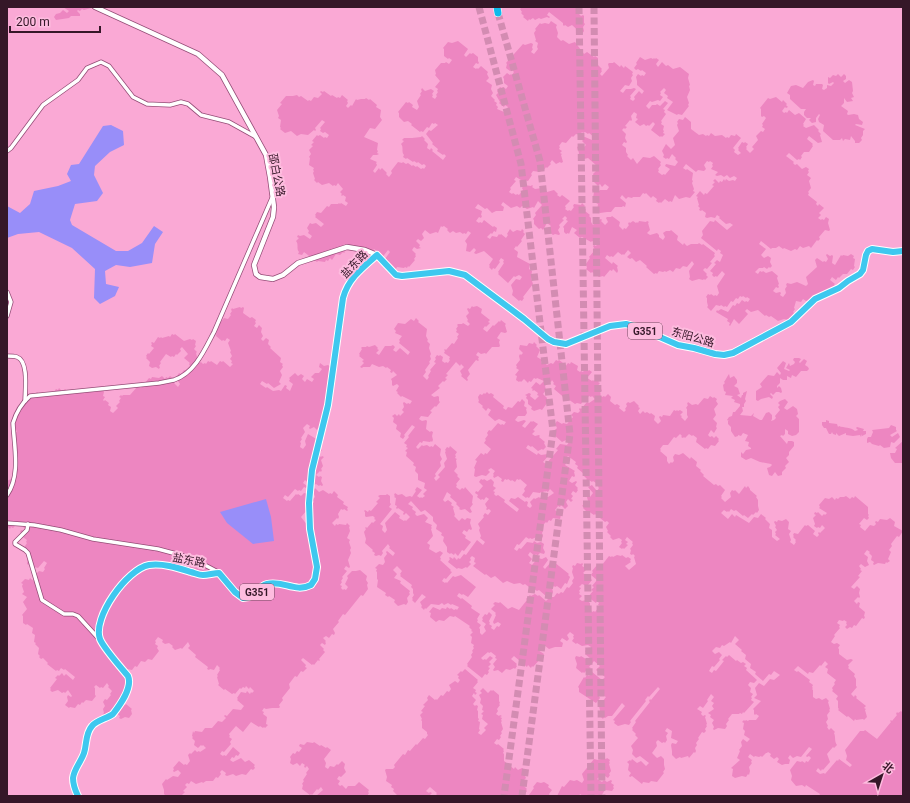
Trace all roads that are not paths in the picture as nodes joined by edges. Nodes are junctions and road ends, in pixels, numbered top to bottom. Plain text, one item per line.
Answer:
1 (95, 7) edge
2 (256, 138) junction
3 (7, 151) edge
4 (273, 197) junction
5 (903, 251) edge
6 (377, 255) junction
7 (7, 292) edge
8 (7, 316) edge
9 (7, 356) edge
10 (25, 401) junction
11 (7, 495) edge
12 (7, 522) edge
13 (28, 524) junction
14 (218, 573) junction
15 (100, 640) junction
16 (78, 796) edge

1 - 2 street, 邵白公路
2 - 3 street
2 - 4 street, 邵白公路
4 - 6 street, 邵白公路
4 - 10 street
5 - 6 highway, 东阳公路 / G351
6 - 14 highway, 盐东路 / G351
7 - 8 street
9 - 10 street
10 - 11 street
12 - 13 street
13 - 14 street
13 - 15 street
14 - 15 highway, 盐东路
15 - 16 highway

